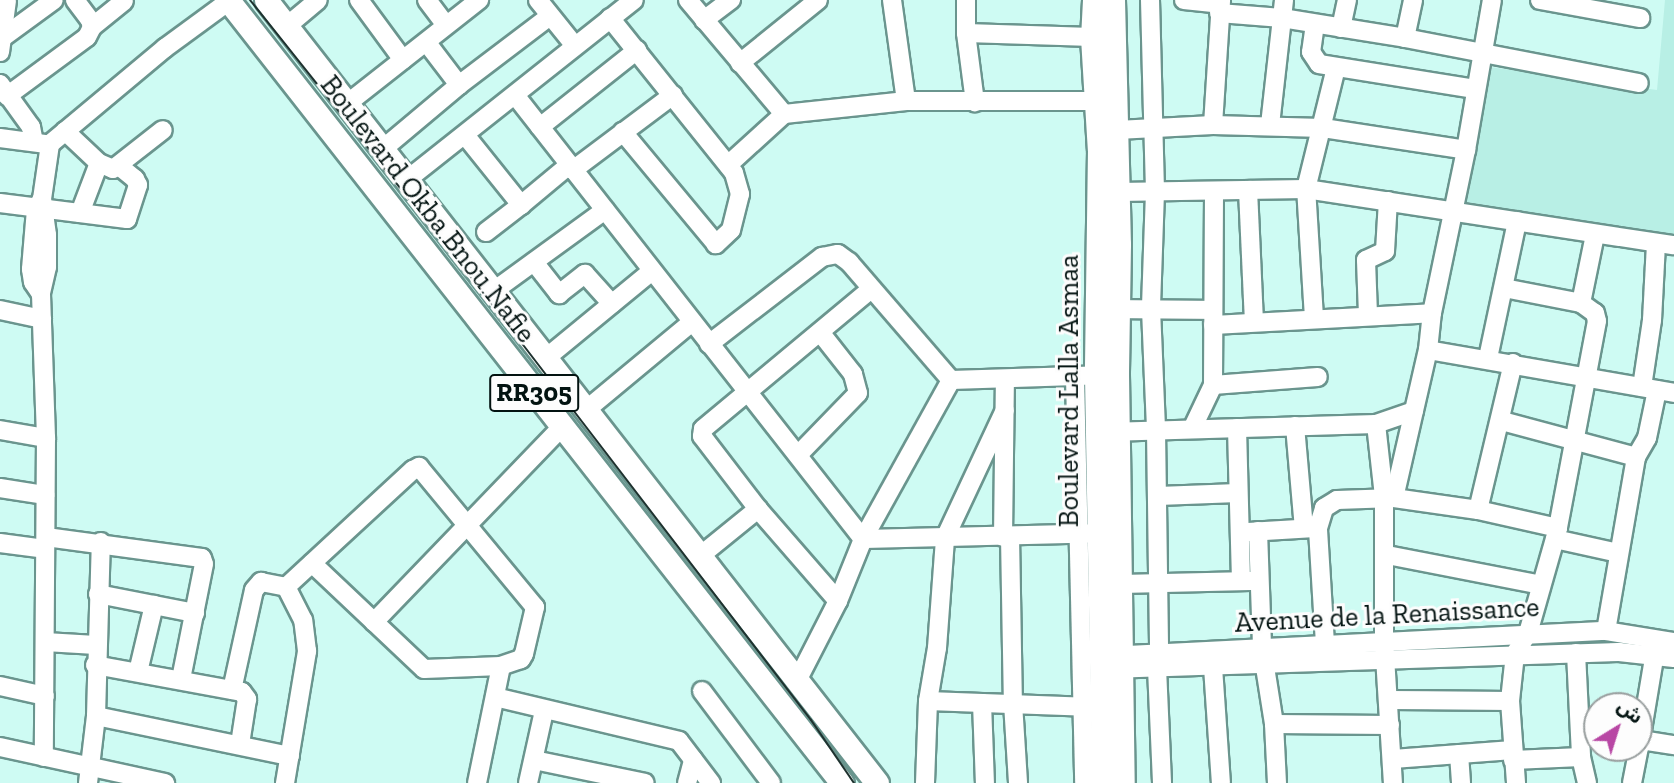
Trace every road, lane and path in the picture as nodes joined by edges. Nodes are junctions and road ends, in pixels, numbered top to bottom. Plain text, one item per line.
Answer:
1 (7, 0) edge
2 (54, 0) edge
3 (75, 0) edge
4 (266, 0) edge
5 (318, 0) edge
6 (359, 0) edge
7 (427, 0) edge
8 (478, 0) edge
9 (538, 0) edge
10 (634, 0) edge
11 (688, 0) edge
12 (731, 0) edge
13 (818, 0) edge
14 (892, 0) edge
15 (966, 0) edge
16 (1094, 0) edge
17 (1113, 0) edge
18 (1150, 0) edge
19 (1184, 0) edge
20 (1284, 0) edge
21 (1348, 0) edge
22 (1413, 0) edge
23 (1492, 0) edge
24 (124, 1) edge
25 (229, 1) edge
26 (1552, 1) edge
27 (1220, 6) edge
28 (1618, 7) edge
29 (550, 16) junction
30 (610, 18) junction
31 (1282, 18) junction
32 (1640, 18) dead end
33 (704, 20) junction
34 (1315, 24) junction
35 (446, 25) junction
36 (287, 26) junction
37 (92, 27) junction
38 (1341, 28) junction
39 (966, 33) junction
40 (1092, 37) junction
41 (1405, 38) junction
42 (427, 43) junction
43 (1, 45) edge
44 (575, 46) junction
45 (637, 50) junction
46 (1483, 52) junction
47 (403, 60) junction
48 (740, 63) junction
49 (1336, 68) junction
50 (1639, 83) dead end
51 (459, 85) junction
52 (1475, 89) junction
53 (4, 90) edge
54 (515, 94) junction
55 (673, 95) junction
56 (906, 101) junction
57 (975, 102) junction
58 (1105, 102) junction
59 (348, 103) junction
60 (784, 114) junction
61 (1213, 125) junction
62 (1270, 125) junction
63 (540, 127) junction
64 (1155, 127) junction
65 (1324, 128) junction
66 (163, 130) dead end
67 (1117, 130) junction
68 (65, 131) junction
69 (623, 132) junction
70 (464, 135) junction
71 (0, 138) edge
72 (42, 143) junction
73 (384, 148) junction
74 (1466, 149) junction
75 (99, 163) junction
76 (728, 165) junction
77 (119, 166) junction
78 (571, 167) junction
79 (408, 179) junction
80 (1306, 189) junction
81 (1248, 190) junction
82 (1214, 191) junction
83 (1118, 192) junction
84 (1155, 192) junction
85 (1388, 201) junction
86 (0, 203) edge
87 (521, 205) junction
88 (41, 206) junction
89 (605, 210) junction
90 (1451, 211) junction
91 (80, 213) junction
92 (1517, 221) junction
93 (486, 232) dead end
94 (1595, 234) junction
95 (1656, 244) junction
96 (1674, 245) edge
97 (534, 262) junction
98 (652, 271) junction
99 (1504, 288) junction
100 (871, 289) junction
101 (495, 290) junction
102 (1581, 303) junction
103 (612, 304) junction
104 (1117, 309) junction
105 (1151, 309) junction
106 (0, 310) edge
107 (1432, 313) junction
108 (1368, 315) junction
109 (1213, 318) junction
110 (1314, 318) junction
111 (41, 319) junction
112 (1254, 321) junction
113 (692, 322) junction
114 (820, 332) junction
115 (709, 344) junction
116 (1428, 350) junction
117 (545, 358) junction
118 (1488, 358) junction
119 (1513, 363) junction
120 (1096, 376) junction
121 (1588, 376) junction
122 (1318, 377) dead end
123 (951, 380) junction
124 (1005, 381) junction
125 (1213, 385) junction
126 (1658, 390) edge
127 (748, 393) junction
128 (586, 410) junction
129 (1006, 410) junction
130 (1414, 411) junction
131 (1502, 421) junction
132 (1376, 424) junction
133 (1295, 426) junction
134 (1193, 427) junction
135 (561, 428) junction
136 (1237, 428) junction
137 (0, 430) edge
138 (1156, 430) junction
139 (1109, 432) junction
140 (46, 438) junction
141 (1574, 440) junction
142 (798, 455) junction
143 (1636, 457) junction
144 (0, 488) edge
145 (1238, 493) junction
146 (45, 495) junction
147 (1158, 496) junction
148 (1389, 497) junction
149 (758, 509) junction
150 (1478, 510) junction
151 (468, 527) junction
152 (1311, 528) junction
153 (1258, 531) junction
154 (1239, 532) junction
155 (1099, 533) junction
156 (1556, 534) junction
157 (1006, 536) junction
158 (945, 538) junction
159 (863, 539) junction
160 (101, 542) junction
161 (0, 543) edge
162 (45, 543) junction
163 (1618, 553) junction
164 (1387, 555) junction
165 (700, 556) junction
166 (312, 563) junction
167 (1259, 580) junction
168 (1241, 581) junction
169 (1159, 583) junction
170 (1119, 584) junction
171 (1541, 584) junction
172 (286, 587) junction
173 (98, 594) junction
174 (838, 601) junction
175 (154, 605) junction
176 (195, 613) junction
177 (374, 622) junction
178 (1606, 631) junction
179 (1528, 633) junction
180 (45, 642) junction
181 (1325, 644) junction
182 (96, 645) junction
183 (1662, 645) edge
184 (1385, 649) junction
185 (1576, 653) junction
186 (1515, 654) junction
187 (1264, 656) junction
188 (1674, 658) edge
189 (1158, 661) junction
190 (1112, 662) junction
191 (95, 665) junction
192 (501, 666) junction
193 (1213, 667) junction
194 (138, 672) junction
195 (798, 678) junction
196 (181, 679) junction
197 (0, 687) edge
198 (232, 690) junction
199 (702, 691) dead end
200 (1651, 692) edge
201 (45, 696) junction
202 (495, 697) junction
203 (1389, 700) junction
204 (928, 701) junction
205 (1510, 701) junction
206 (982, 703) junction
207 (1013, 704) junction
208 (1093, 707) junction
209 (544, 710) junction
210 (96, 716) junction
211 (1274, 724) junction
212 (1391, 726) junction
213 (240, 744) junction
214 (1653, 745) edge
215 (1674, 745) edge
216 (0, 747) edge
217 (1459, 754) junction
218 (1513, 755) junction
219 (290, 756) junction
220 (44, 757) junction
221 (1581, 757) junction
222 (1393, 759) junction
223 (534, 760) junction
224 (693, 760) junction
225 (1636, 762) edge
226 (89, 775) edge
227 (165, 783) edge
228 (285, 783) edge
229 (477, 783) edge
230 (528, 783) edge
231 (645, 783) edge
232 (687, 783) edge
233 (711, 783) edge
234 (771, 783) edge
235 (842, 783) edge
236 (877, 783) edge
237 (925, 783) edge
238 (985, 783) edge
239 (1018, 783) edge
240 (1084, 783) edge
241 (1103, 783) edge
242 (1123, 783) edge
243 (1162, 783) edge
244 (1221, 783) edge
245 (1277, 783) edge
246 (1393, 783) edge
247 (1461, 783) edge
248 (1516, 783) edge
249 (1587, 783) edge
250 (1632, 783) edge

1 - 43 street
2 - 43 street
3 - 37 street
4 - 36 main road, Boulevard Okba Bnou Nafie / RR305
5 - 36 street
6 - 47 street
7 - 35 street
8 - 35 street
9 - 29 street
10 - 30 street
11 - 33 street
12 - 33 street
13 - 48 street
14 - 56 street
15 - 39 street
16 - 40 main road, Boulevard Lalla Asmaa
17 - 58 main road, Boulevard Lalla Asmaa
18 - 64 street
19 - 27 street
20 - 31 street
21 - 38 street
22 - 41 street
23 - 46 street
24 - 37 street
25 - 68 street
25 - 135 main road, Boulevard Okba Bnou Nafie / RR305
26 - 28 street
27 - 31 street
27 - 61 street
28 - 32 street
29 - 44 street
29 - 51 street
30 - 44 street
30 - 45 street
31 - 34 street
31 - 62 street
33 - 48 street
34 - 38 street
34 - 49 street
35 - 42 street
36 - 59 main road, Boulevard Okba Bnou Nafie / RR305
37 - 53 street
38 - 41 street
39 - 40 street
39 - 57 street
40 - 58 main road, Boulevard Lalla Asmaa
41 - 46 street
42 - 47 street
42 - 51 street
44 - 54 street
45 - 55 street
45 - 63 street
46 - 50 street
46 - 52 street
47 - 59 street
48 - 60 street
49 - 52 street
49 - 65 street
51 - 73 street
52 - 74 street
53 - 72 street
54 - 63 street
54 - 70 street
55 - 69 street
55 - 76 street
56 - 57 street
56 - 60 street
57 - 58 street
58 - 67 main road, Boulevard Lalla Asmaa
58 - 120 main road, Boulevard Lalla Asmaa
59 - 73 main road, Boulevard Okba Bnou Nafie / RR305
60 - 76 street
61 - 62 street
61 - 64 street
62 - 65 street
63 - 78 street
64 - 67 street
64 - 84 street
65 - 74 street
65 - 80 street
66 - 77 street
67 - 83 main road, Boulevard Lalla Asmaa
68 - 72 street
68 - 75 street
69 - 76 street
69 - 78 street
70 - 79 street
70 - 87 street
71 - 72 street
72 - 88 street
73 - 79 main road, Boulevard Okba Bnou Nafie / RR305
74 - 90 street
75 - 77 street
75 - 91 street
77 - 91 street
78 - 87 street
78 - 89 street
79 - 101 main road, Boulevard Okba Bnou Nafie / RR305
80 - 81 street
80 - 85 street
80 - 110 street
81 - 82 street
81 - 112 street
82 - 84 street
82 - 109 street
83 - 84 street
83 - 104 main road, Boulevard Lalla Asmaa
84 - 105 street
85 - 90 street
85 - 108 street
86 - 88 street
87 - 93 street
88 - 91 street
88 - 111 street
89 - 97 street
89 - 98 street
90 - 92 street
90 - 107 street
92 - 94 street
92 - 99 street
94 - 95 street
94 - 102 street
95 - 96 street
95 - 126 street
97 - 101 street
97 - 103 street
98 - 103 street
98 - 113 street
99 - 102 street
99 - 118 street
100 - 114 street
100 - 115 street
100 - 123 street
101 - 117 main road, Boulevard Okba Bnou Nafie / RR305
102 - 121 street
103 - 117 street
104 - 105 street
104 - 120 main road, Boulevard Lalla Asmaa
105 - 109 street
105 - 138 street
106 - 111 street
107 - 108 street
107 - 116 street
108 - 110 street
109 - 112 street
109 - 125 street
110 - 112 street
111 - 140 street
113 - 115 street
113 - 128 street
114 - 127 street
114 - 142 street
115 - 127 street
116 - 118 street
116 - 130 street
117 - 128 main road, Boulevard Okba Bnou Nafie / RR305
118 - 119 street
119 - 121 street
119 - 131 street
120 - 124 street
120 - 139 main road, Boulevard Lalla Asmaa
120 - 155 street
121 - 126 street
121 - 141 street
122 - 125 street
123 - 124 street
123 - 159 street
124 - 129 street
125 - 134 street
126 - 143 street
127 - 142 street
127 - 149 street
128 - 165 main road, Boulevard Okba Bnou Nafie / RR305
129 - 157 street
129 - 158 street
130 - 132 street
130 - 148 street
131 - 141 street
131 - 150 street
132 - 133 street
132 - 148 street
133 - 136 street
133 - 152 street
134 - 136 street
134 - 138 street
135 - 151 street
135 - 235 main road, Boulevard Okba Bnou Nafie / RR305
136 - 145 street
137 - 140 street
138 - 139 street
138 - 147 street
139 - 155 main road, Boulevard Lalla Asmaa
140 - 146 street
141 - 143 street
141 - 156 street
142 - 159 street
143 - 163 street
144 - 146 street
145 - 147 street
145 - 154 street
146 - 162 street
147 - 169 street
148 - 150 street
148 - 152 street
148 - 164 street
149 - 165 street
149 - 174 street
150 - 156 street
151 - 166 street
151 - 177 street
151 - 192 street
152 - 153 street
152 - 181 street
153 - 154 street
153 - 167 street
154 - 168 street
155 - 157 street
155 - 170 main road, Boulevard Lalla Asmaa
155 - 190 main road, Boulevard Lalla Asmaa
155 - 208 street
156 - 163 street
156 - 171 street
157 - 158 street
157 - 207 street
158 - 159 street
158 - 204 street
159 - 174 street
160 - 162 street
160 - 173 street
160 - 176 street
161 - 162 street
162 - 180 street
163 - 178 street
164 - 171 street
164 - 184 street
165 - 195 main road, Boulevard Okba Bnou Nafie / RR305
166 - 172 street
166 - 177 street
167 - 168 street
167 - 187 street
168 - 169 street
169 - 170 street
169 - 189 street
170 - 190 main road, Boulevard Lalla Asmaa
171 - 179 street
172 - 198 street
172 - 219 street
173 - 175 street
173 - 182 street
174 - 195 street
175 - 176 street
175 - 194 street
176 - 196 street
177 - 192 street
178 - 179 street, Avenue de la Renaissance
178 - 183 street, Avenue de la Renaissance
179 - 184 street, Avenue de la Renaissance
179 - 186 street
180 - 182 street
180 - 201 street
181 - 184 street, Avenue de la Renaissance
181 - 187 street, Avenue de la Renaissance
182 - 191 street
183 - 185 street, Avenue de la Renaissance
183 - 188 street, Avenue de la Renaissance
183 - 200 street
184 - 186 street, Avenue de la Renaissance
184 - 187 street, Avenue de la Renaissance
184 - 203 street
185 - 186 street, Avenue de la Renaissance
185 - 221 street
186 - 205 street
187 - 189 street, Avenue de la Renaissance
187 - 193 street, Avenue de la Renaissance
187 - 211 street
189 - 190 street, Avenue de la Renaissance
189 - 193 street, Avenue de la Renaissance
189 - 243 street
190 - 208 main road, Boulevard Lalla Asmaa
190 - 242 main road, Boulevard Lalla Asmaa
191 - 194 street
191 - 210 street
192 - 202 street
193 - 244 street
194 - 196 street
195 - 236 main road, Boulevard Okba Bnou Nafie / RR305
196 - 198 street
197 - 201 street
198 - 213 street
199 - 234 street
201 - 220 street
202 - 209 street
202 - 229 street
203 - 205 street
203 - 212 street
204 - 206 street
204 - 237 street
205 - 218 street
206 - 207 street
206 - 238 street
207 - 208 street
207 - 239 street
208 - 240 street
208 - 241 main road, Boulevard Lalla Asmaa
209 - 223 street
209 - 224 street
210 - 213 street
210 - 226 street
211 - 212 street
211 - 245 street
212 - 222 street
213 - 219 street
214 - 215 street
216 - 220 street
217 - 218 street
217 - 222 street
217 - 247 street
218 - 221 street
218 - 248 street
219 - 228 street
220 - 226 street
221 - 249 street
222 - 246 street
223 - 230 street
223 - 231 street
224 - 232 street
224 - 233 street
225 - 250 street
226 - 227 street

